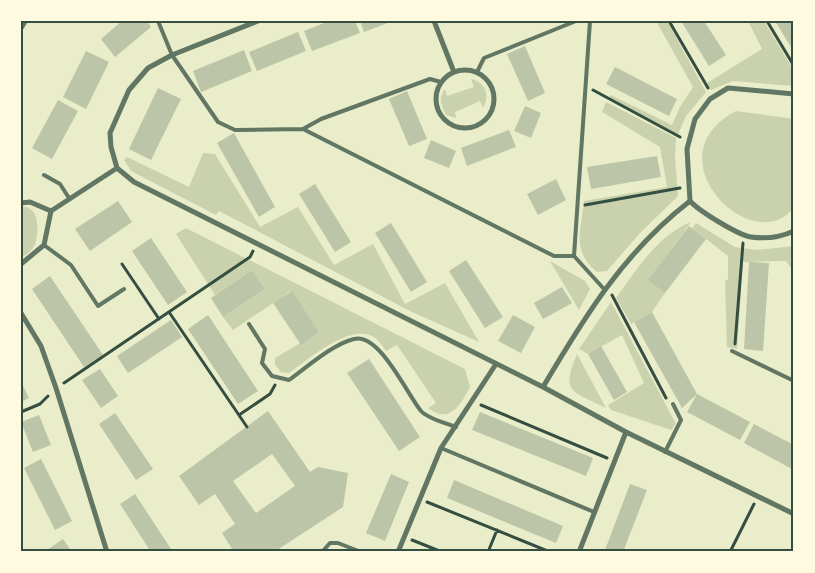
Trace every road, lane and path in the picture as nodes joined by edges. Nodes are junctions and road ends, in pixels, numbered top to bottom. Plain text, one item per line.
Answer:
1 (26, 21) edge
2 (158, 21) edge
3 (258, 21) edge
4 (434, 21) edge
5 (576, 21) edge
6 (590, 21) edge
7 (670, 21) edge
8 (767, 21) edge
9 (21, 29) edge
10 (172, 55) junction
11 (794, 66) edge
12 (454, 72) junction
13 (477, 72) junction
14 (440, 82) junction
15 (585, 88) junction
16 (794, 94) edge
17 (714, 97) junction
18 (302, 129) junction
19 (689, 142) junction
20 (117, 168) junction
21 (44, 174) dead end
22 (688, 186) junction
23 (69, 198) junction
24 (690, 201) junction
25 (21, 203) edge
26 (577, 206) junction
27 (51, 211) junction
28 (794, 231) edge
29 (744, 234) junction
30 (256, 243) junction
31 (44, 245) junction
32 (574, 256) junction
33 (21, 264) edge
34 (122, 264) dead end
35 (606, 288) junction
36 (124, 289) dead end
37 (169, 312) junction
38 (21, 313) edge
39 (159, 319) junction
40 (249, 324) dead end
41 (733, 352) joint
42 (496, 364) junction
43 (280, 377) junction
44 (794, 381) edge
45 (543, 387) junction
46 (56, 388) junction
47 (472, 401) junction
48 (673, 404) dead end
49 (21, 412) edge
50 (239, 415) junction
51 (680, 423) junction
52 (456, 426) junction
53 (247, 427) dead end
54 (626, 432) junction
55 (441, 448) junction
56 (665, 452) junction
57 (614, 461) junction
58 (758, 497) junction
59 (420, 499) junction
60 (594, 512) junction
61 (794, 514) edge
62 (497, 530) junction
63 (404, 537) junction
64 (107, 552) edge
65 (322, 552) edge
66 (361, 552) edge
67 (398, 552) edge
68 (442, 552) edge
69 (488, 552) edge
70 (550, 552) edge
71 (579, 552) edge
72 (730, 552) edge

1 - 9 lane
2 - 10 lane
3 - 10 street
4 - 12 street
5 - 13 lane
6 - 15 lane
7 - 17 path
8 - 11 path
10 - 18 lane
10 - 20 street
12 - 13 street
12 - 14 street
13 - 14 street
14 - 18 lane
15 - 19 path
15 - 26 lane
16 - 17 street
17 - 19 street
18 - 32 lane
19 - 22 street
20 - 23 street
20 - 30 street
21 - 23 lane
22 - 24 street
22 - 26 path
23 - 27 street
24 - 29 street
24 - 35 street
25 - 27 street
26 - 32 lane
27 - 31 street
28 - 29 street
29 - 41 path
30 - 37 path
30 - 42 street
31 - 33 street
31 - 36 lane
32 - 35 lane
34 - 39 path
35 - 45 street
35 - 51 path
37 - 39 path
37 - 50 path
38 - 46 street
39 - 46 path
40 - 43 lane
41 - 44 lane
42 - 45 street
42 - 47 street
43 - 50 path
43 - 52 lane
45 - 54 street
46 - 49 path
46 - 64 street
47 - 52 street
47 - 57 path
48 - 51 lane
50 - 53 path
51 - 56 lane
52 - 55 street
54 - 56 street
54 - 57 street
55 - 59 street
55 - 60 lane
56 - 58 street
57 - 60 street
58 - 61 street
58 - 72 path
59 - 62 path
59 - 63 street
60 - 71 street
62 - 69 path
62 - 70 path
63 - 67 street
63 - 68 path
65 - 66 lane

